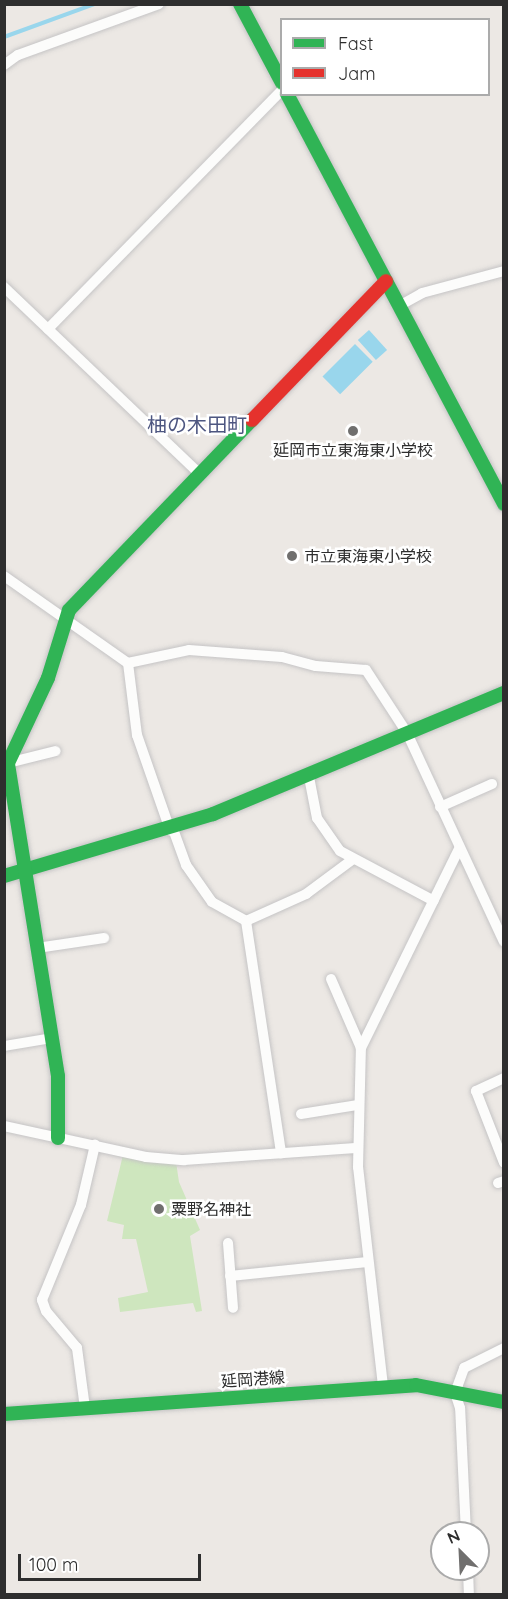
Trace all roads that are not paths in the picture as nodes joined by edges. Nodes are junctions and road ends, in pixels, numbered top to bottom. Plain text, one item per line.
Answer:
1 (159, 4) edge
2 (240, 4) edge
3 (4, 65) edge
4 (280, 79) edge
5 (280, 92) edge
6 (289, 96) edge
7 (504, 270) edge
8 (386, 281) junction
9 (4, 287) edge
10 (399, 306) junction
11 (48, 329) junction
12 (200, 474) junction
13 (504, 504) edge
14 (4, 576) edge
15 (67, 618) junction
16 (128, 663) junction
17 (504, 693) edge
18 (407, 733) junction
19 (9, 742) edge
20 (57, 751) dead end
21 (6, 764) edge
22 (309, 777) junction
23 (492, 784) dead end
24 (440, 807) junction
25 (171, 829) junction
26 (459, 849) junction
27 (352, 860) junction
28 (25, 870) junction
29 (4, 876) edge
30 (434, 901) junction
31 (246, 921) junction
32 (104, 938) dead end
33 (504, 942) edge
34 (38, 948) junction
35 (331, 979) dead end
36 (51, 1038) junction
37 (4, 1046) edge
38 (361, 1048) junction
39 (504, 1078) edge
40 (358, 1105) junction
41 (301, 1114) dead end
42 (4, 1126) edge
43 (58, 1138) junction
44 (95, 1145) junction
45 (356, 1148) junction
46 (281, 1153) junction
47 (504, 1163) edge
48 (228, 1243) dead end
49 (367, 1262) junction
50 (230, 1276) junction
51 (233, 1308) dead end
52 (504, 1348) edge
53 (383, 1386) junction
54 (455, 1393) junction
55 (504, 1402) edge
56 (85, 1408) junction
57 (4, 1414) edge
58 (465, 1521) edge

1 - 3 street
2 - 4 street
5 - 11 street
6 - 8 street
7 - 10 street
8 - 10 street
8 - 12 street
9 - 11 street
10 - 13 street
11 - 12 street
12 - 15 street
14 - 15 street
15 - 16 street
15 - 19 street
16 - 18 street
16 - 25 street
17 - 18 street
18 - 22 street
18 - 24 street
19 - 21 street
20 - 21 street
21 - 28 street
22 - 25 street
22 - 27 street
23 - 24 street
24 - 26 street
25 - 28 street
25 - 31 street
26 - 30 street
26 - 33 street
27 - 30 street
27 - 31 street
28 - 29 street
28 - 34 street
30 - 38 street
31 - 46 street
32 - 34 street
34 - 36 street
35 - 38 street
36 - 37 street
36 - 43 street
38 - 40 street
39 - 47 street
40 - 41 street
40 - 45 street
42 - 43 street
43 - 44 street
44 - 46 street
44 - 56 street
45 - 46 street
45 - 49 street
48 - 50 street
49 - 50 street
49 - 53 street
50 - 51 street
52 - 54 street
53 - 54 street, 延岡港線
53 - 56 street, 延岡港線
54 - 55 street, 延岡港線
54 - 58 street
56 - 57 street, 延岡港線

